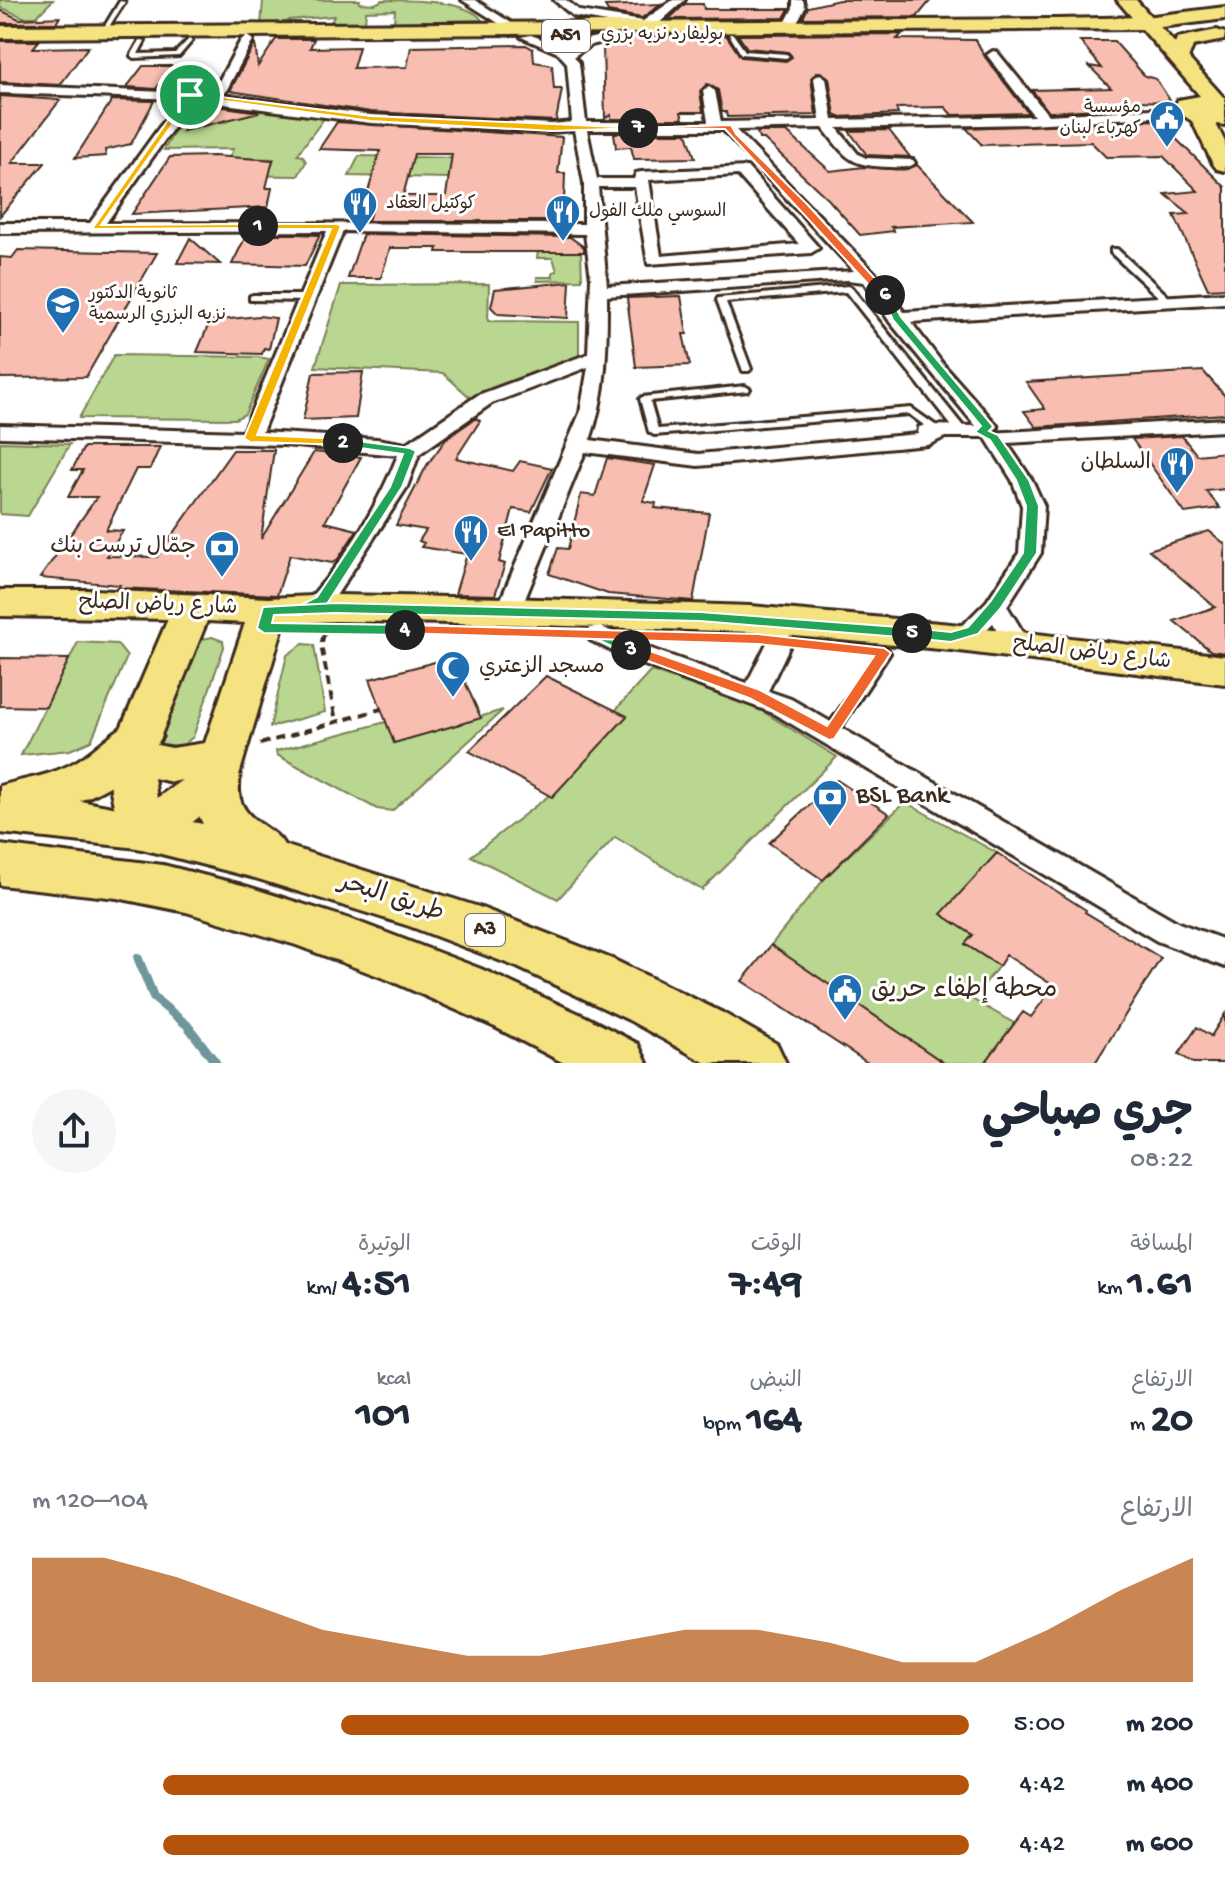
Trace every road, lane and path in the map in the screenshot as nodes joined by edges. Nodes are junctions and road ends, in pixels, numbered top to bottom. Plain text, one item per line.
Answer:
1 (467, 0) edge
2 (559, 0) edge
3 (680, 0) edge
4 (798, 0) edge
5 (1105, 0) edge
6 (1126, 0) edge
7 (1135, 0) edge
8 (122, 2) edge
9 (1225, 5) edge
10 (1225, 13) edge
11 (1058, 25) junction
12 (789, 27) junction
13 (1140, 28) junction
14 (630, 30) junction
15 (0, 32) edge
16 (102, 33) junction
17 (521, 33) junction
18 (731, 35) junction
19 (1221, 36) edge
20 (247, 40) junction
21 (0, 44) edge
22 (569, 54) junction
23 (993, 55) dead end
24 (786, 56) dead end
25 (1180, 58) junction
26 (820, 78) dead end
27 (0, 89) edge
28 (709, 91) dead end
29 (190, 95) junction
30 (217, 97) junction
31 (1208, 110) edge
32 (1044, 119) junction
33 (827, 124) junction
34 (579, 125) junction
35 (722, 126) junction
36 (908, 163) dead end
37 (1225, 164) edge
38 (591, 183) junction
39 (642, 183) junction
40 (337, 226) junction
41 (95, 227) junction
42 (0, 228) edge
43 (592, 229) junction
44 (1114, 251) dead end
45 (855, 263) junction
46 (869, 277) junction
47 (598, 285) junction
48 (253, 298) dead end
49 (308, 298) junction
50 (1225, 298) edge
51 (1168, 301) junction
52 (896, 318) junction
53 (597, 357) junction
54 (746, 369) dead end
55 (745, 389) dead end
56 (1225, 425) edge
57 (0, 431) edge
58 (940, 432) junction
59 (985, 433) junction
60 (250, 438) junction
61 (578, 445) junction
62 (410, 451) junction
63 (0, 603) edge
64 (995, 606) junction
65 (508, 611) junction
66 (188, 617) junction
67 (290, 619) junction
68 (0, 624) edge
69 (599, 634) junction
70 (951, 637) junction
71 (780, 641) junction
72 (1020, 647) junction
73 (884, 653) junction
74 (1225, 670) edge
75 (1225, 690) edge
76 (754, 694) junction
77 (381, 709) dead end
78 (336, 721) junction
79 (829, 735) junction
80 (135, 746) junction
81 (222, 760) junction
82 (0, 804) edge
83 (0, 814) edge
84 (142, 831) junction
85 (16, 867) edge
86 (290, 867) junction
87 (211, 898) junction
88 (1225, 954) edge
89 (618, 1063) edge
90 (757, 1063) edge

1 - 17 street
2 - 14 street
3 - 14 street
4 - 12 street
5 - 11 highway
5 - 13 main road
6 - 13 main road
7 - 9 highway
8 - 16 lane
10 - 13 highway, A51
11 - 12 highway, بوليفارد نزيه بزري / A51
11 - 13 highway, بوليفارد نزيه بزري / A51
12 - 14 highway, بوليفارد نزيه بزري / A51
13 - 18 highway, بوليفارد نزيه بزري / A51
13 - 19 highway, A51
13 - 25 main road
13 - 31 main road
14 - 17 highway, بوليفارد نزيه بزري / A51
14 - 18 highway, بوليفارد نزيه بزري / A51
14 - 22 street
15 - 16 highway, بوليفارد نزيه بزري / A51
16 - 17 highway, بوليفارد نزيه بزري / A51
17 - 20 highway, بوليفارد نزيه بزري / A51
17 - 22 street
18 - 24 lane
19 - 25 highway
20 - 21 highway, بوليفارد نزيه بزري / A51
20 - 30 street
22 - 34 street
23 - 32 street
25 - 31 main road
26 - 33 street
27 - 29 street
28 - 35 street
29 - 30 street
29 - 41 street
30 - 34 street
31 - 32 street
31 - 37 main road
32 - 33 street
33 - 35 street
33 - 36 street
34 - 35 street
34 - 38 street
35 - 45 street
38 - 39 street
38 - 43 street
39 - 39 street
40 - 41 street
40 - 43 street
40 - 49 street
41 - 42 street
43 - 47 street
44 - 51 lane
45 - 46 street
45 - 47 street
46 - 47 street
46 - 52 street
47 - 53 street
48 - 49 lane
49 - 60 street
50 - 51 street
51 - 52 street
52 - 59 street
53 - 61 street
53 - 62 street
54 - 59 lane
55 - 58 lane
56 - 59 street
57 - 60 street
58 - 59 street
58 - 61 street
59 - 64 street
60 - 62 street
61 - 65 street
62 - 67 street
63 - 66 main road, شارع رياض الصلح
64 - 70 street
64 - 72 street
65 - 67 main road, شارع رياض الصلح
65 - 70 main road, شارع رياض الصلح
66 - 67 main road, شارع رياض الصلح
66 - 68 main road, شارع رياض الصلح
66 - 80 main road
67 - 69 main road, شارع رياض الصلح
67 - 78 path
67 - 81 main road
69 - 71 main road, شارع رياض الصلح
69 - 76 street
70 - 72 main road, شارع رياض الصلح
71 - 73 main road, شارع رياض الصلح
71 - 76 street
72 - 74 main road, شارع رياض الصلح
73 - 75 main road, شارع رياض الصلح
73 - 79 lane
76 - 79 street
77 - 78 path
78 - 81 path
79 - 88 street
80 - 81 main road
80 - 82 highway
80 - 84 main road
81 - 84 main road
81 - 86 highway
83 - 84 highway, طريق البحر / A3
84 - 85 highway
84 - 86 highway, طريق البحر / A3
84 - 87 highway
85 - 87 highway
86 - 90 highway, طريق البحر / A3
87 - 89 highway

